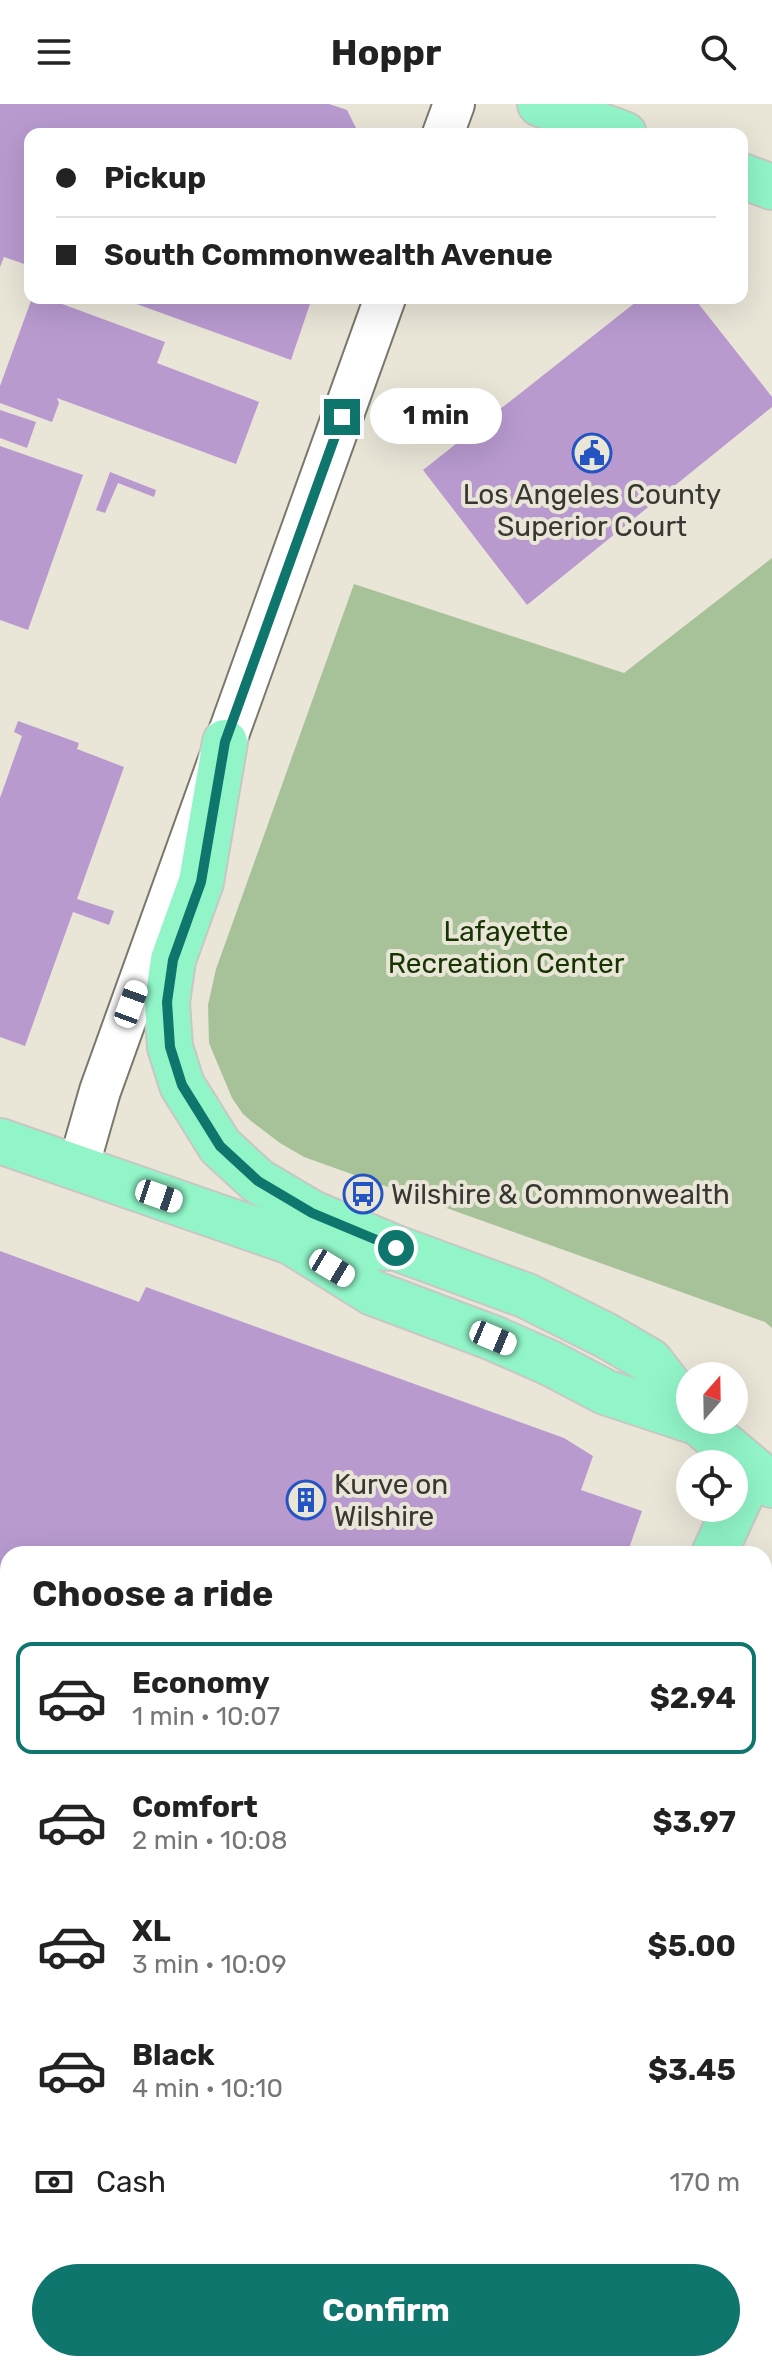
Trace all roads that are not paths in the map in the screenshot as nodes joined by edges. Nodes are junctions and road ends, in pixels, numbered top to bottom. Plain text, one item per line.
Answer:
1 (454, 104) edge
2 (540, 104) edge
3 (445, 128) edge
4 (607, 128) edge
5 (748, 178) edge
6 (772, 187) edge
7 (383, 304) edge
8 (225, 742) junction
9 (0, 1141) edge
10 (78, 1168) junction
11 (291, 1242) junction
12 (396, 1248) junction
13 (676, 1396) edge
14 (676, 1414) edge
15 (711, 1434) edge
16 (763, 1477) edge
17 (719, 1546) edge

1 - 3 street
2 - 4 main road
5 - 6 main road
7 - 8 street
8 - 10 street
8 - 12 main road
9 - 10 main road
10 - 11 main road
11 - 12 main road
11 - 14 main road
12 - 13 main road
15 - 16 main road
16 - 17 main road

